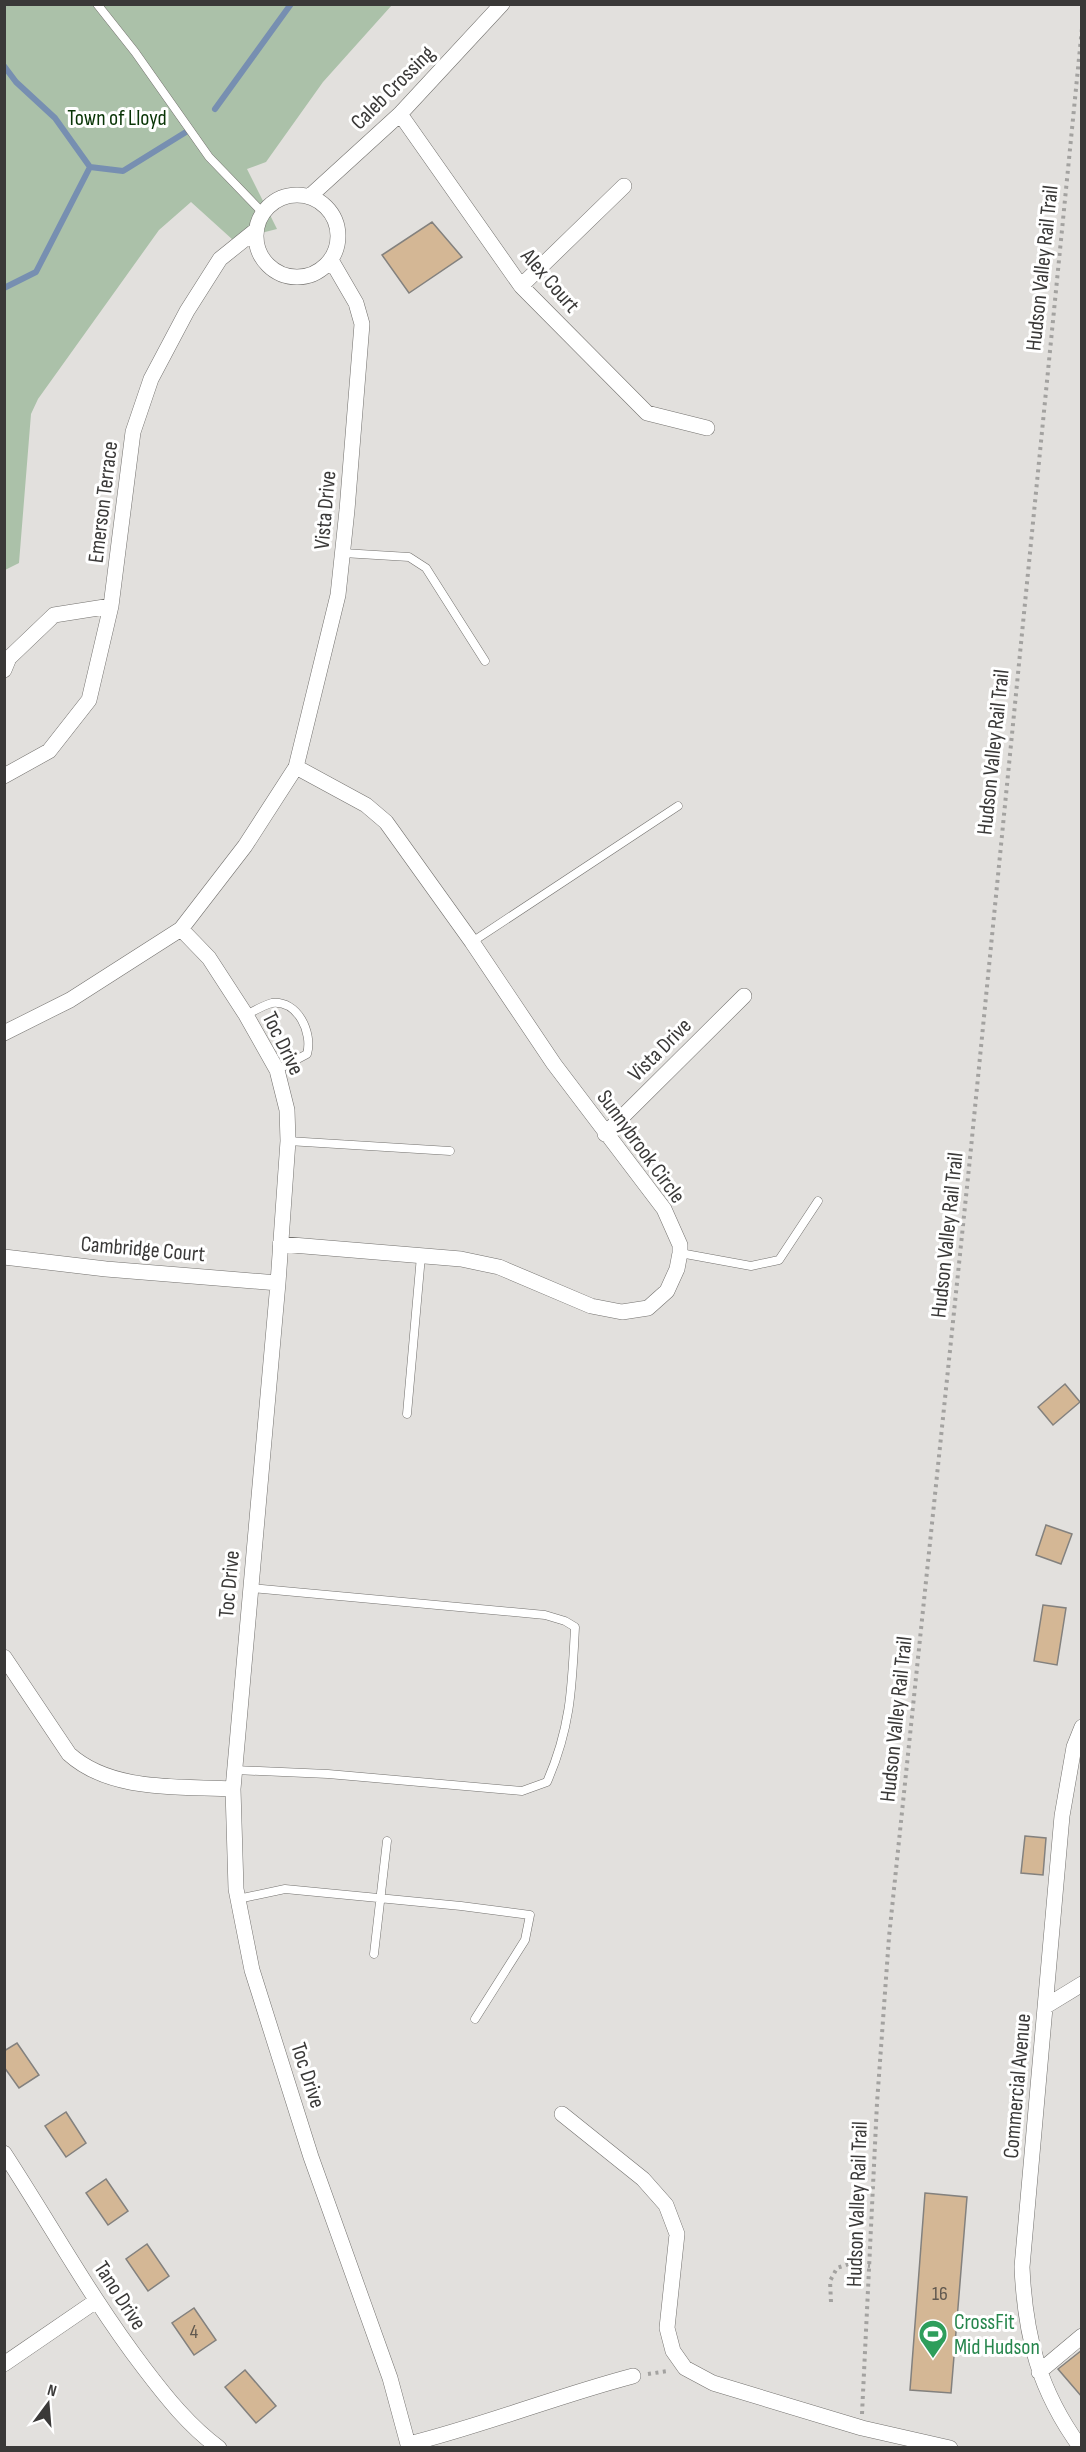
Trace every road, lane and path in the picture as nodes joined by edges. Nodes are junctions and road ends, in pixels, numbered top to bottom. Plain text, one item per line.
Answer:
1 (97, 4) edge
2 (502, 4) edge
3 (1082, 28) edge
4 (400, 114) junction
5 (624, 186) dead end
6 (309, 197) junction
7 (263, 213) junction
8 (256, 230) junction
9 (331, 260) junction
10 (521, 286) junction
11 (707, 428) dead end
12 (344, 553) junction
13 (111, 606) junction
14 (485, 661) dead end
15 (4, 670) edge
16 (296, 767) junction
17 (4, 776) edge
18 (678, 807) dead end
19 (181, 928) junction
20 (472, 942) junction
21 (744, 996) dead end
22 (246, 1015) junction
23 (4, 1033) edge
24 (277, 1070) junction
25 (605, 1134) junction
26 (288, 1141) junction
27 (450, 1152) dead end
28 (818, 1201) dead end
29 (280, 1244) junction
30 (680, 1253) junction
31 (421, 1256) junction
32 (4, 1257) edge
33 (278, 1283) junction
34 (407, 1414) dead end
35 (250, 1588) junction
36 (4, 1657) edge
37 (1082, 1727) edge
38 (235, 1770) junction
39 (233, 1789) junction
40 (387, 1841) dead end
41 (380, 1898) junction
42 (238, 1899) junction
43 (374, 1954) dead end
44 (1082, 1984) edge
45 (1046, 2006) junction
46 (475, 2019) dead end
47 (562, 2114) dead end
48 (4, 2153) edge
49 (870, 2266) junction
50 (96, 2301) junction
51 (831, 2302) dead end
52 (1082, 2336) edge
53 (4, 2364) edge
54 (686, 2368) junction
55 (1039, 2372) junction
56 (633, 2376) joint
57 (862, 2428) junction
58 (409, 2446) edge
59 (1075, 2446) edge
60 (219, 2448) edge
61 (950, 2448) edge

1 - 7 lane
2 - 4 street, Caleb Crossing
3 - 49 path, Hudson Valley Rail Trail
4 - 6 street, Caleb Crossing
4 - 10 street, Alex Court
5 - 10 street
6 - 7 street
6 - 9 street
7 - 8 street
8 - 9 street
8 - 13 street, Emerson Terrace
9 - 12 street, Vista Drive
10 - 11 street, Alex Court
12 - 14 lane
12 - 16 street, Vista Drive
13 - 15 street
13 - 17 street, Emerson Terrace
16 - 19 street
16 - 20 street, Sunnybrook Circle
18 - 20 lane
19 - 22 street, Toc Drive
19 - 23 street
20 - 25 street, Sunnybrook Circle
21 - 25 street, Vista Drive
22 - 24 street, Toc Drive
22 - 24 lane
24 - 26 street, Toc Drive
25 - 30 street, Sunnybrook Circle
26 - 27 lane
26 - 29 street, Toc Drive
28 - 30 lane
29 - 31 street
29 - 33 street, Toc Drive
30 - 31 street
31 - 34 lane
32 - 33 street, Cambridge Court
33 - 35 street, Toc Drive
35 - 38 street, Toc Drive
35 - 38 lane
36 - 39 street
37 - 45 street, Commercial Avenue
38 - 39 street, Toc Drive
39 - 42 street, Toc Drive
40 - 41 lane
41 - 42 lane
41 - 43 lane
41 - 46 lane
42 - 58 street, Toc Drive
44 - 45 street
45 - 55 street, Commercial Avenue
47 - 54 street
48 - 50 street, Tano Drive
49 - 51 path
49 - 57 path, Hudson Valley Rail Trail
50 - 53 street
50 - 60 street, Tano Drive
52 - 55 street
54 - 56 path
54 - 57 street
55 - 59 street, Commercial Avenue
56 - 58 street
57 - 61 street

